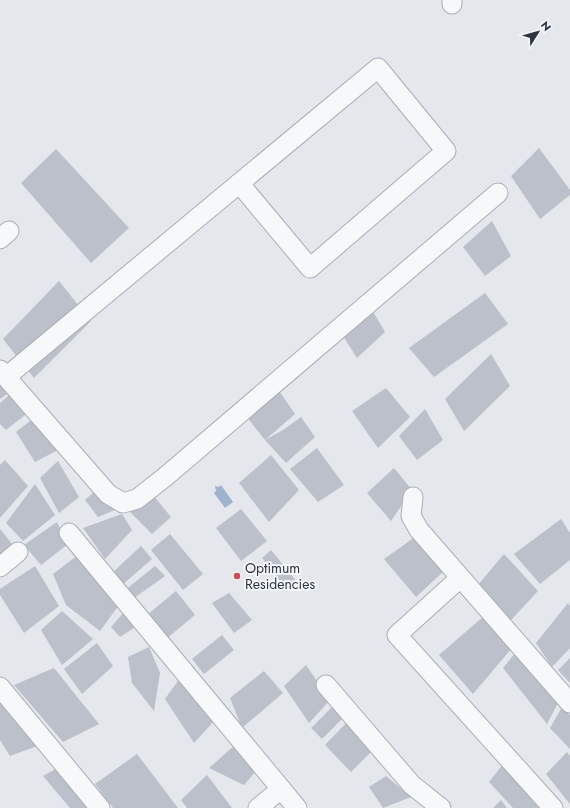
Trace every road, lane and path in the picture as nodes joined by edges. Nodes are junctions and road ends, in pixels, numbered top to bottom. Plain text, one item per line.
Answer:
1 (240, 183) junction
2 (498, 193) dead end
3 (3, 374) edge
4 (413, 498) dead end
5 (69, 533) dead end
6 (18, 552) dead end
7 (0, 567) edge
8 (460, 578) junction
9 (326, 685) dead end
10 (0, 687) edge
11 (570, 703) edge
12 (281, 789) junction
13 (100, 808) edge
14 (258, 808) edge
15 (297, 808) edge
16 (442, 808) edge
17 (553, 808) edge

1 - 1 street
1 - 3 street
2 - 3 street
4 - 8 street
5 - 12 street
6 - 7 street
8 - 11 street
8 - 17 street
9 - 16 street
10 - 13 street
12 - 14 street
12 - 15 street

